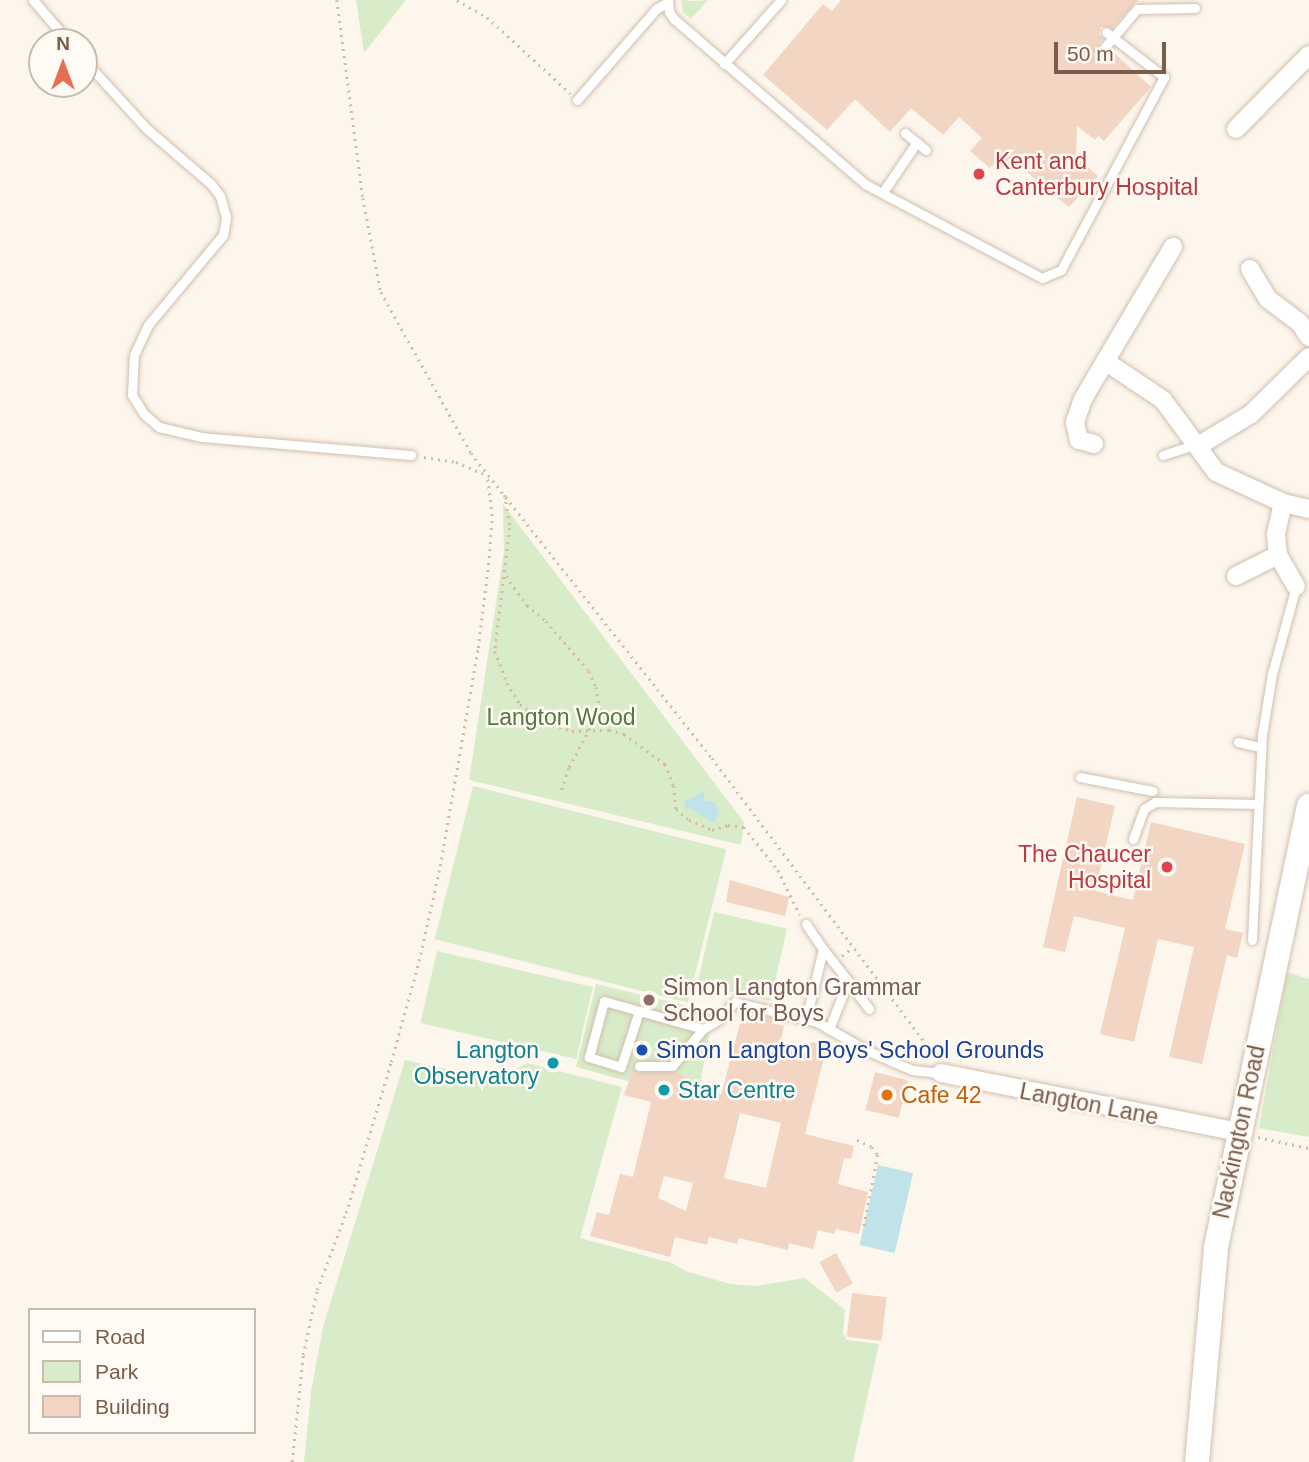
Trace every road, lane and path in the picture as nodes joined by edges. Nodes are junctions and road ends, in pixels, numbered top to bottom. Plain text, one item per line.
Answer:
1 (33, 0) edge
2 (337, 0) edge
3 (457, 0) edge
4 (781, 0) edge
5 (668, 1) edge
6 (1195, 8) dead end
7 (57, 28) edge
8 (1110, 35) junction
9 (1099, 54) dead end
10 (1309, 55) edge
11 (724, 64) junction
12 (98, 75) edge
13 (577, 100) joint
14 (1236, 129) dead end
15 (905, 132) dead end
16 (917, 142) junction
17 (926, 150) dead end
18 (883, 192) junction
19 (1174, 247) dead end
20 (1250, 269) dead end
21 (1309, 337) edge
22 (1309, 357) edge
23 (1105, 361) junction
24 (1094, 444) dead end
25 (1198, 445) junction
26 (411, 455) joint
27 (1163, 455) dead end
28 (487, 475) junction
29 (504, 492) junction
30 (1283, 503) junction
31 (1309, 509) edge
32 (1278, 555) junction
33 (506, 576) junction
34 (1236, 576) dead end
35 (1296, 586) joint
36 (592, 730) junction
37 (1238, 743) dead end
38 (1260, 747) junction
39 (1080, 777) dead end
40 (560, 795) dead end
41 (1154, 802) junction
42 (1258, 804) junction
43 (1309, 806) edge
44 (1133, 839) dead end
45 (806, 924) joint
46 (1252, 940) dead end
47 (853, 947) junction
48 (823, 949) junction
49 (835, 962) junction
50 (848, 981) junction
51 (869, 1009) dead end
52 (639, 1011) junction
53 (806, 1019) junction
54 (703, 1029) junction
55 (829, 1029) junction
56 (639, 1066) dead end
57 (941, 1073) junction
58 (1238, 1132) junction
59 (857, 1140) dead end
60 (1309, 1148) edge
61 (864, 1227) dead end
62 (292, 1462) edge
63 (1197, 1462) edge

1 - 7 lane
2 - 28 path
3 - 13 path
4 - 11 lane
5 - 11 lane
5 - 13 lane
6 - 8 lane
8 - 9 lane
8 - 18 lane
10 - 14 street
11 - 18 lane
12 - 26 lane
15 - 16 lane
16 - 17 lane
16 - 18 lane
19 - 23 street
20 - 21 street
22 - 25 street
23 - 24 street
23 - 25 street
25 - 27 lane
25 - 30 street
26 - 28 path
28 - 29 path
28 - 62 path
29 - 33 path
29 - 47 path
30 - 31 street
30 - 32 street
32 - 34 street
32 - 35 street
33 - 36 path
33 - 36 path
35 - 38 lane
36 - 40 path
36 - 45 path
37 - 38 lane
38 - 42 lane
39 - 41 lane
41 - 42 lane
41 - 44 lane
42 - 46 lane
43 - 58 main road, Nackington Road
45 - 48 lane
47 - 49 path
47 - 57 path
48 - 49 lane
48 - 53 lane
49 - 50 lane
50 - 51 lane
50 - 55 lane
52 - 52 lane
52 - 54 lane
53 - 54 lane
53 - 55 lane
54 - 56 lane
55 - 57 lane
57 - 58 street, Langton Lane
58 - 60 path
58 - 63 main road, Nackington Road
59 - 61 path

